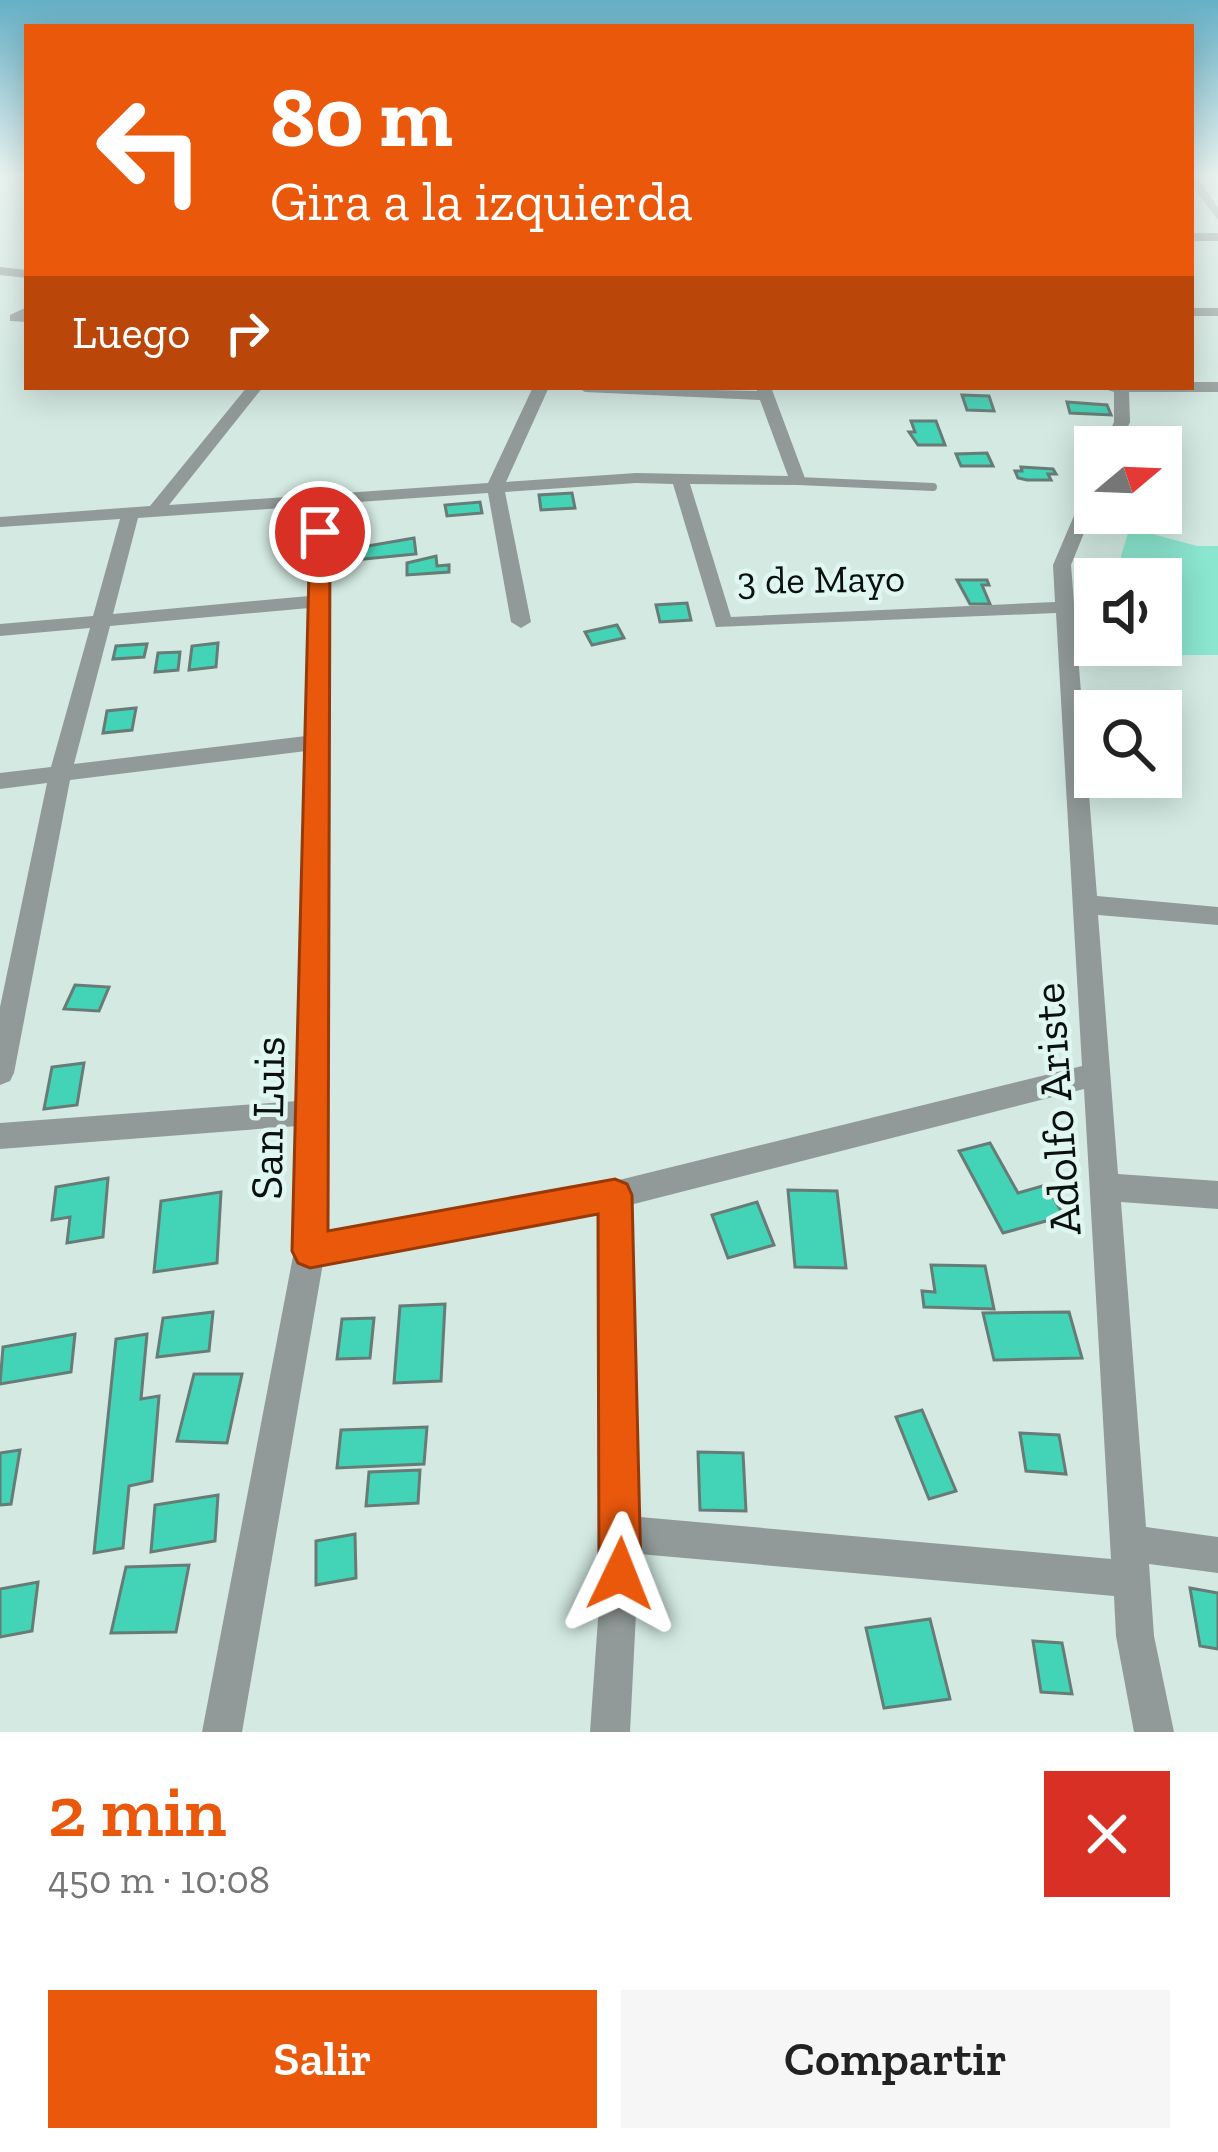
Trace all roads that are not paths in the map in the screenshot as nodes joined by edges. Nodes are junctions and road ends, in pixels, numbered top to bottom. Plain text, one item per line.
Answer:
1 (253, 390) edge
2 (540, 390) edge
3 (692, 390) edge
4 (1122, 390) edge
5 (764, 392) edge
6 (1120, 426) edge
7 (680, 480) junction
8 (798, 481) junction
9 (495, 487) junction
10 (933, 487) dead end
11 (320, 498) junction
12 (155, 511) junction
13 (130, 513) junction
14 (0, 522) edge
15 (1075, 534) edge
16 (319, 601) junction
17 (1065, 607) junction
18 (101, 620) junction
19 (520, 622) dead end
20 (0, 630) edge
21 (317, 742) junction
22 (60, 775) junction
23 (0, 781) edge
24 (1085, 904) junction
25 (1218, 916) edge
26 (0, 1073) edge
27 (1096, 1074) junction
28 (314, 1112) junction
29 (0, 1136) edge
30 (1104, 1187) junction
31 (615, 1195) junction
32 (1218, 1196) edge
33 (310, 1251) junction
34 (622, 1534) junction
35 (1218, 1555) edge
36 (1130, 1561) junction
37 (222, 1732) edge
38 (610, 1732) edge
39 (1154, 1732) edge

1 - 12 street
2 - 9 street
3 - 5 street
4 - 6 street
5 - 8 street
7 - 8 street
7 - 9 street
7 - 17 street, 3 de Mayo
8 - 10 lane
9 - 11 street
9 - 19 street
11 - 12 street
11 - 16 street, San Luis
12 - 13 street
13 - 14 street
13 - 18 street
15 - 17 street, Adolfo Ariste
16 - 18 street
16 - 21 street, San Luis
17 - 24 street, Adolfo Ariste
18 - 20 street
18 - 22 street
21 - 22 street
21 - 28 street, San Luis
22 - 23 street
22 - 26 street
24 - 25 street
24 - 27 street, Adolfo Ariste
27 - 30 street, Adolfo Ariste
27 - 31 street
28 - 29 street
28 - 33 street, San Luis
30 - 32 street
30 - 36 street, Adolfo Ariste
31 - 33 street
31 - 34 street
33 - 37 street, San Luis
34 - 36 street
34 - 38 street
35 - 36 street
36 - 39 street, Adolfo Ariste

